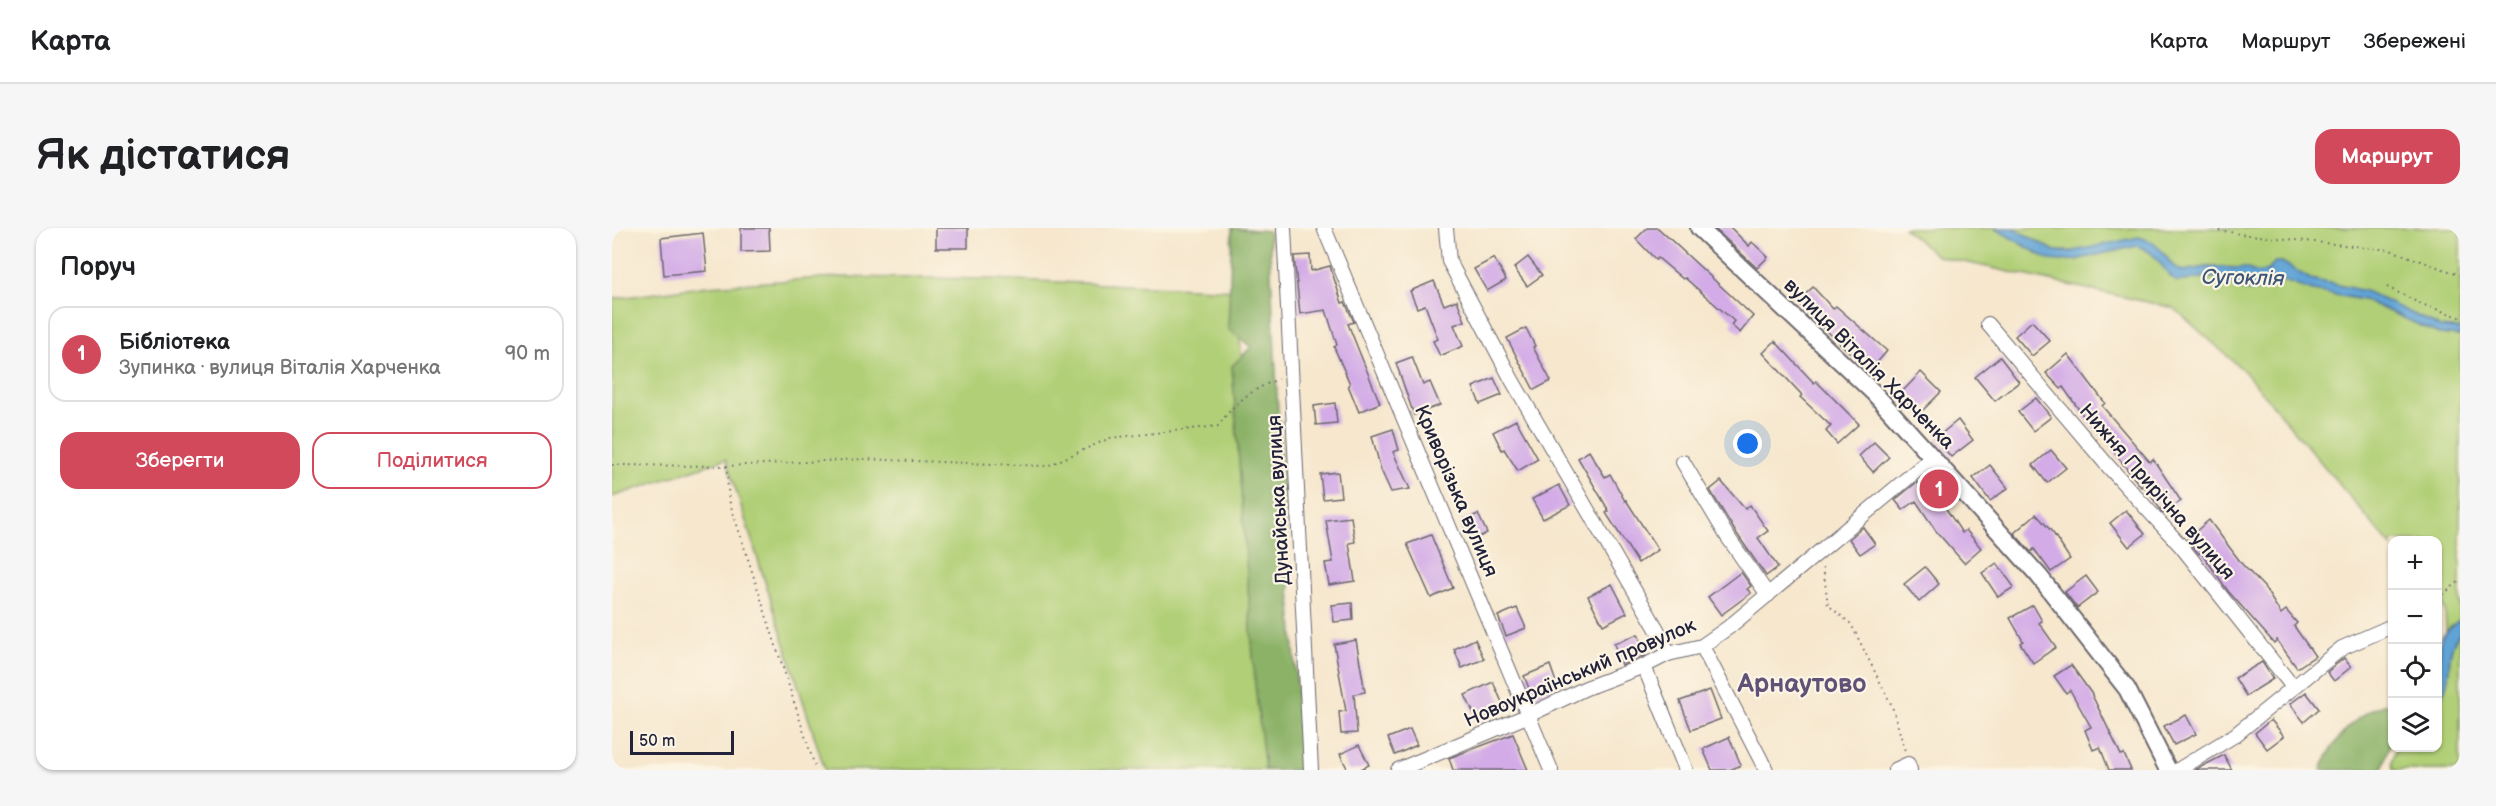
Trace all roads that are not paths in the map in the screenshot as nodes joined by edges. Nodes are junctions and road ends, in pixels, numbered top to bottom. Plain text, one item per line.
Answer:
1 (1284, 228) edge
2 (1324, 228) edge
3 (1446, 228) edge
4 (1699, 228) edge
5 (1988, 324) dead end
6 (1934, 457) junction
7 (1683, 462) dead end
8 (1768, 595) junction
9 (2388, 628) edge
10 (1702, 646) junction
11 (1668, 654) junction
12 (1644, 666) junction
13 (2293, 687) junction
14 (1529, 715) junction
15 (1313, 766) edge
16 (1909, 767) edge
17 (1398, 770) edge
18 (1551, 770) edge
19 (1686, 770) edge
20 (1766, 770) edge
21 (1895, 770) edge
22 (2168, 770) edge
23 (2178, 770) edge

1 - 15 street, Дунайська вулиця
2 - 14 street, Криворізька вулиця
3 - 11 street
4 - 6 street, вулиця Віталія Харченка
5 - 13 street, Нижня Прирічна вулиця
6 - 8 street, Новоукраїнський провулок
6 - 22 street, вулиця Віталія Харченка
7 - 8 street
8 - 10 street, Новоукраїнський провулок
9 - 13 street
10 - 11 street, Новоукраїнський провулок
10 - 20 street
11 - 12 street, Новоукраїнський провулок
12 - 14 street, Новоукраїнський провулок
12 - 19 street
13 - 23 street
14 - 17 street, Новоукраїнський провулок
14 - 18 street, Криворізька вулиця
16 - 21 street

